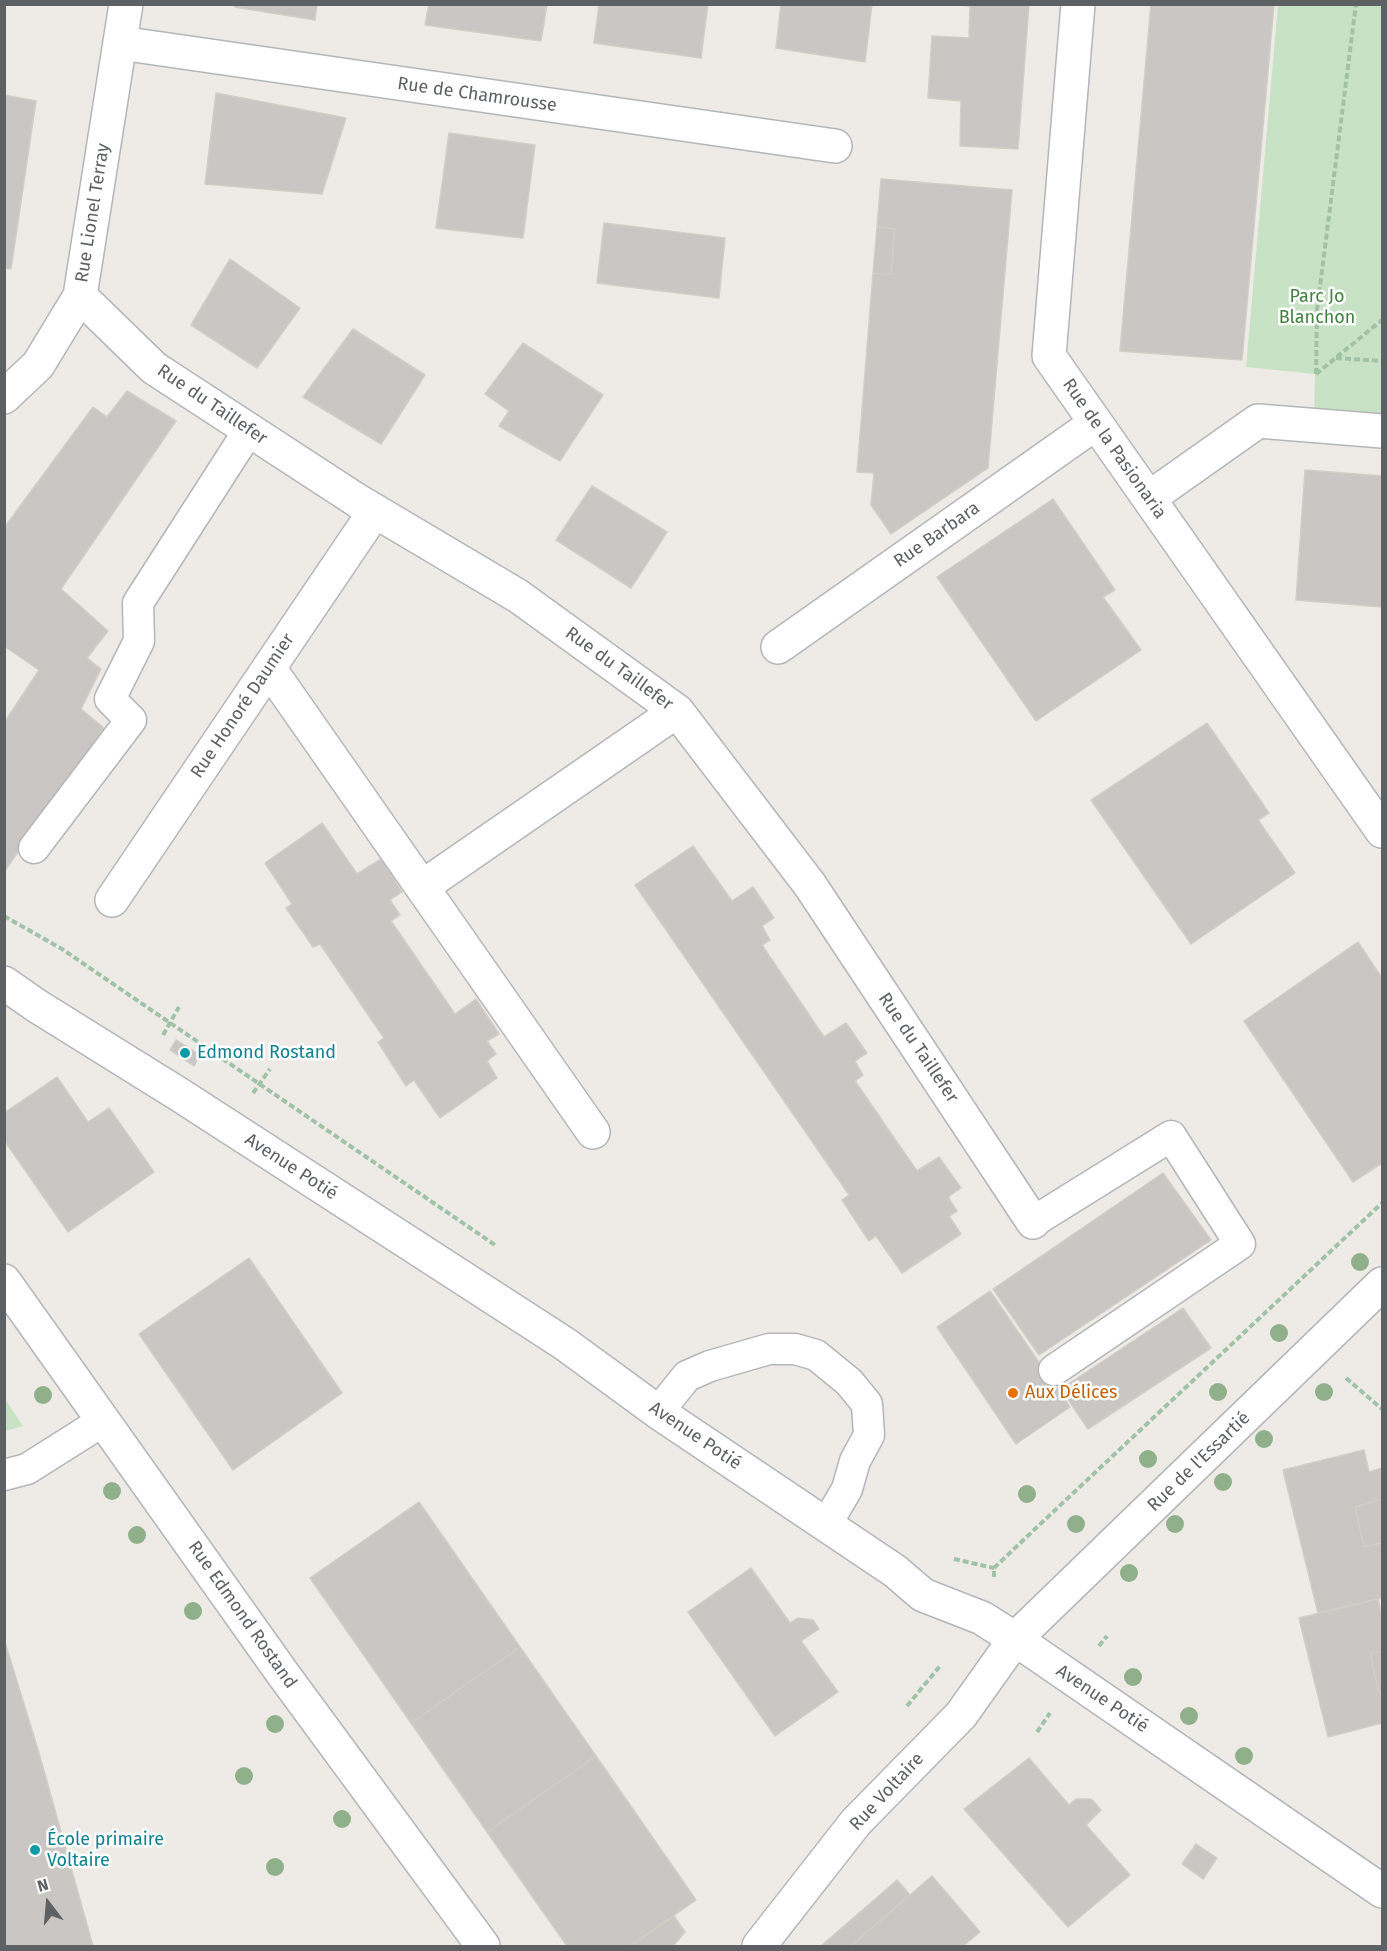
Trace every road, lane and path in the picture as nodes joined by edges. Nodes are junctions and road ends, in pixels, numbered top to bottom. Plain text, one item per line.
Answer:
1 (126, 4) edge
2 (1078, 4) edge
3 (1356, 4) edge
4 (120, 43) junction
5 (835, 146) dead end
6 (80, 296) junction
7 (1383, 320) edge
8 (1336, 358) junction
9 (1383, 362) edge
10 (4, 397) edge
11 (1096, 423) junction
12 (249, 430) junction
13 (1383, 431) edge
14 (1149, 498) junction
15 (375, 511) junction
16 (778, 647) dead end
17 (269, 668) junction
18 (677, 711) junction
19 (1383, 831) edge
20 (34, 848) dead end
21 (422, 887) junction
22 (112, 900) dead end
23 (4, 983) edge
24 (179, 1007) dead end
25 (160, 1040) dead end
26 (270, 1069) dead end
27 (253, 1093) dead end
28 (593, 1132) dead end
29 (1383, 1203) edge
30 (1033, 1222) joint
31 (4, 1281) edge
32 (1383, 1284) edge
33 (1054, 1370) dead end
34 (658, 1412) junction
35 (104, 1420) junction
36 (4, 1474) edge
37 (826, 1525) junction
38 (994, 1568) dead end
39 (1014, 1639) junction
40 (1383, 1891) edge
41 (483, 1947) edge
42 (759, 1947) edge

1 - 4 street, Rue Lionel Terray
2 - 11 street, Rue de la Pasionaria
3 - 8 path
4 - 5 street, Rue de Chamrousse
4 - 6 street, Rue Lionel Terray
6 - 10 street, Rue Lionel Terray
6 - 12 street, Rue du Taillefer
7 - 8 path
8 - 9 path
11 - 14 street, Rue de la Pasionaria
11 - 16 street, Rue Barbara
12 - 15 street, Rue du Taillefer
12 - 20 lane
13 - 14 street
14 - 19 street, Rue de la Pasionaria
15 - 17 street, Rue Honoré Daumier
15 - 18 street, Rue du Taillefer
17 - 21 street
17 - 22 street, Rue Honoré Daumier
18 - 21 street
18 - 30 street, Rue du Taillefer
21 - 28 street
23 - 34 street, Avenue Potié
24 - 25 path
26 - 27 path
29 - 38 path
30 - 33 lane
31 - 35 street, Rue Edmond Rostand
32 - 39 street, Rue de l'Essartié
34 - 37 street, Avenue Potié
34 - 37 lane
35 - 36 lane
35 - 41 street, Rue Edmond Rostand
37 - 39 street, Avenue Potié
39 - 40 street, Avenue Potié
39 - 42 street, Rue Voltaire

